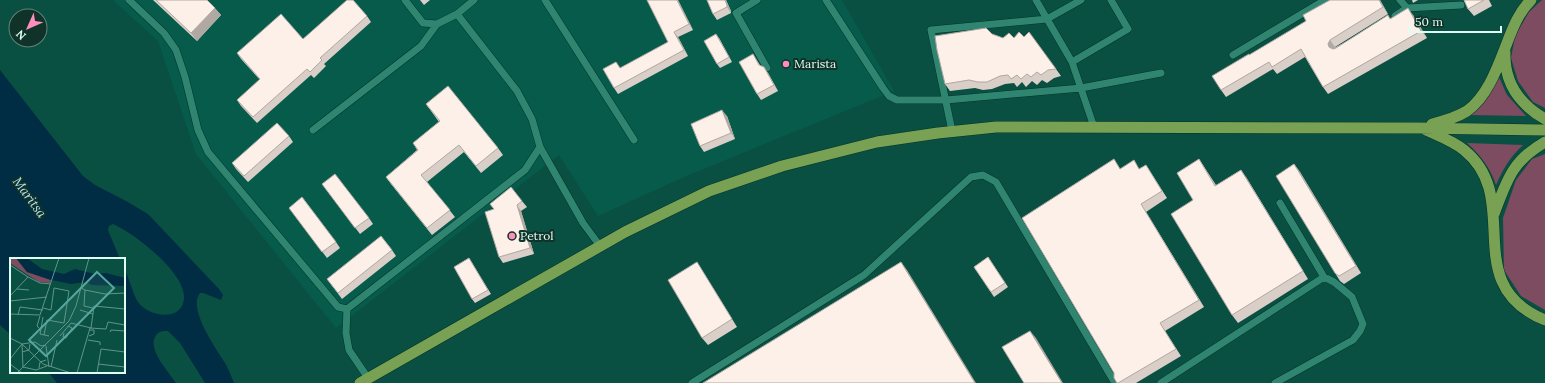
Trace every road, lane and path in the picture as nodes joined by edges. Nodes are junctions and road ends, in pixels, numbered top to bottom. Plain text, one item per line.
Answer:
1 (129, 0) edge
2 (405, 0) edge
3 (474, 0) edge
4 (545, 0) edge
5 (757, 0) edge
6 (826, 0) edge
7 (1036, 0) edge
8 (1081, 0) edge
9 (1111, 0) edge
10 (1325, 0) edge
11 (1400, 0) edge
12 (1531, 0) edge
13 (1460, 6) dead end
14 (1407, 8) junction
15 (457, 14) junction
16 (1047, 18) junction
17 (1388, 20) edge
18 (437, 24) junction
19 (1506, 48) junction
20 (1233, 56) dead end
21 (1072, 62) junction
22 (767, 68) dead end
23 (1161, 73) dead end
24 (1081, 88) junction
25 (946, 100) junction
26 (1545, 119) edge
27 (1094, 127) junction
28 (1420, 128) junction
29 (313, 130) dead end
30 (1545, 130) edge
31 (952, 131) junction
32 (634, 140) dead end
33 (1545, 142) edge
34 (540, 147) junction
35 (1280, 203) dead end
36 (1494, 214) junction
37 (600, 246) junction
38 (1324, 277) junction
39 (347, 309) junction
40 (1545, 320) edge
41 (364, 381) edge
42 (692, 383) edge
43 (1115, 383) edge
44 (1161, 383) edge
45 (1275, 383) edge

1 - 39 lane
2 - 18 lane
3 - 15 lane
4 - 32 lane
5 - 22 lane
6 - 25 lane
7 - 16 lane
8 - 16 lane
9 - 21 lane
10 - 20 lane
11 - 14 lane
12 - 19 main road
13 - 14 lane
14 - 17 lane
15 - 18 lane
15 - 34 lane
16 - 21 lane
16 - 25 lane
18 - 29 lane
19 - 26 main road
19 - 28 main road
21 - 24 lane
23 - 24 lane
24 - 25 lane
24 - 27 lane
25 - 31 lane
27 - 28 main road
27 - 31 main road
28 - 30 main road
28 - 36 main road
31 - 37 main road
33 - 36 main road
34 - 37 lane
34 - 39 lane
35 - 38 lane
36 - 40 main road
37 - 41 main road
38 - 44 lane
38 - 45 lane
39 - 41 lane
42 - 43 lane

